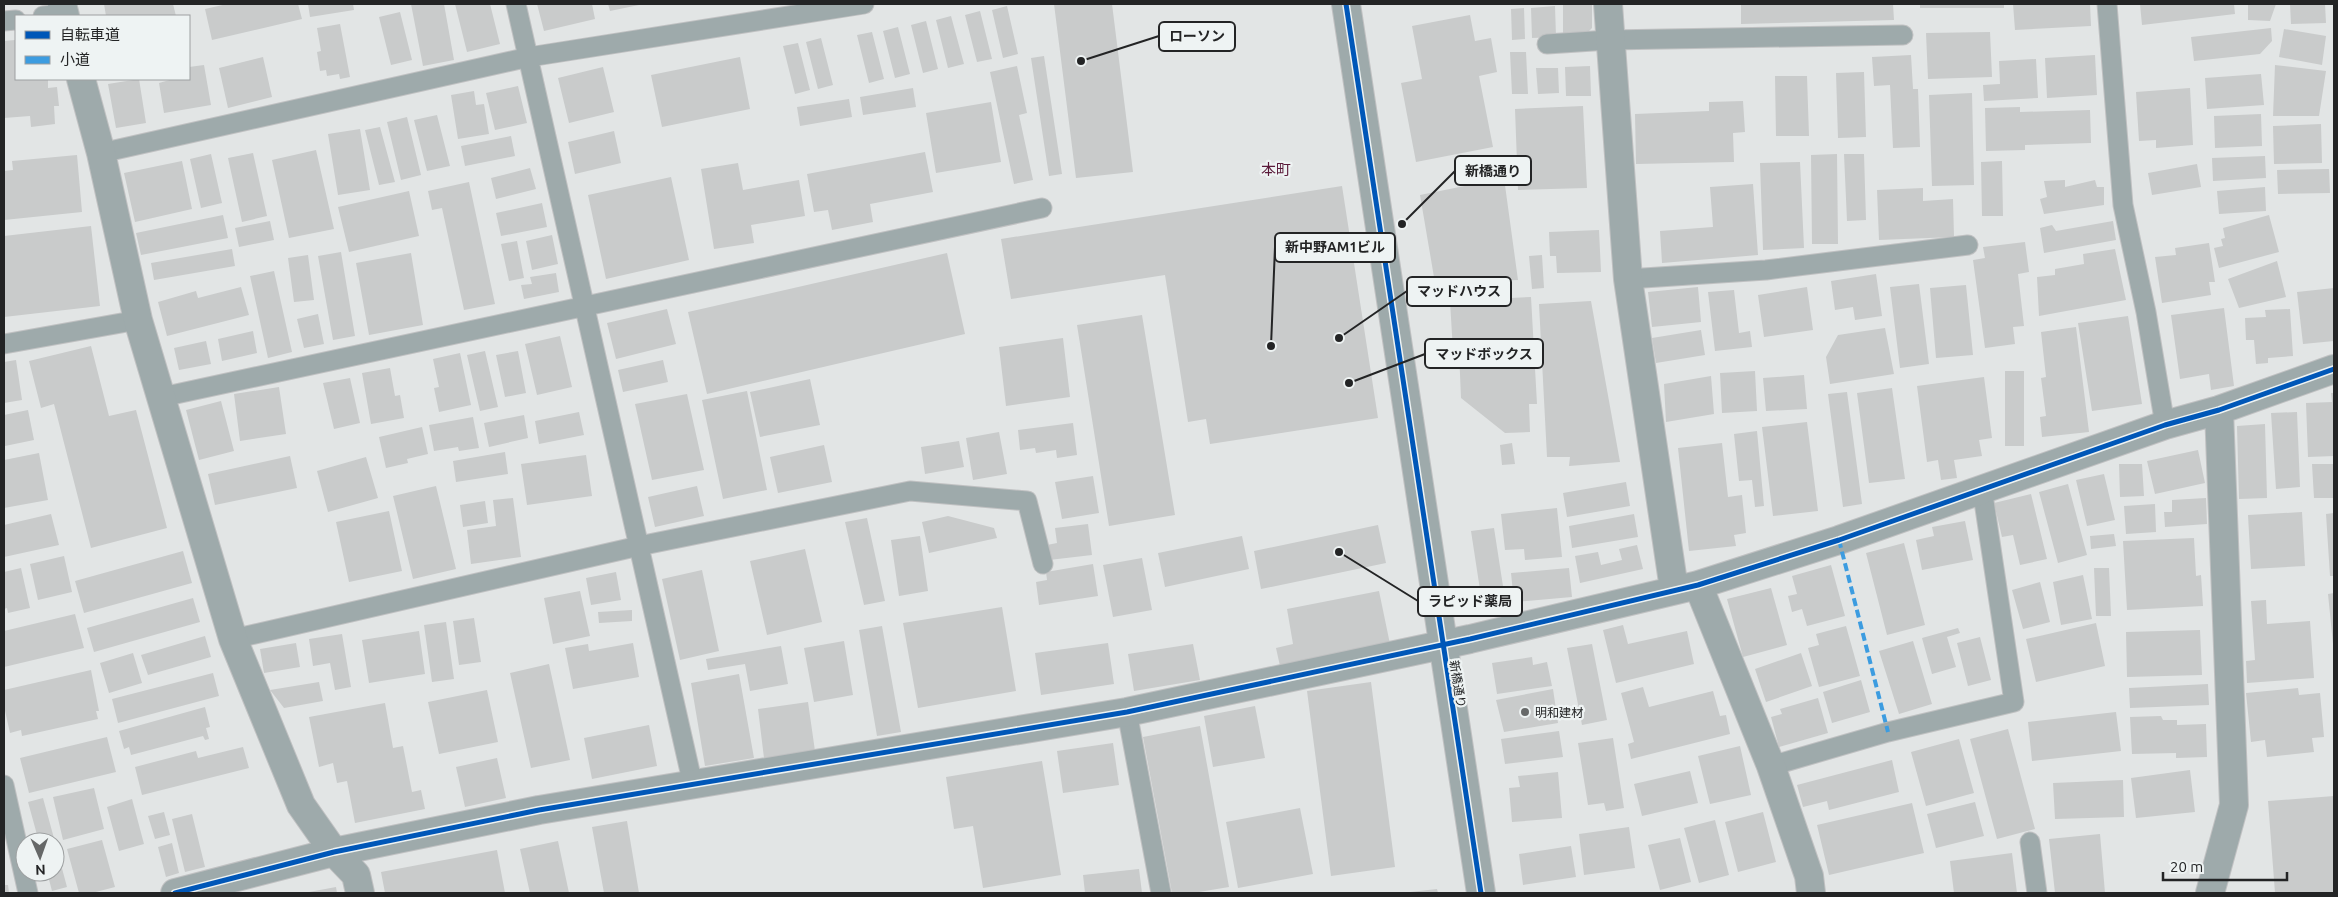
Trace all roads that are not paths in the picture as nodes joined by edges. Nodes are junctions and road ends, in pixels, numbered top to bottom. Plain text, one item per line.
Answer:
1 (516, 4) edge
2 (864, 4) edge
3 (1346, 4) edge
4 (1608, 4) edge
5 (2107, 4) edge
6 (1903, 35) dead end
7 (1609, 40) junction
8 (1547, 44) dead end
9 (529, 57) junction
10 (81, 80) edge
11 (101, 153) junction
12 (1042, 208) dead end
13 (1968, 245) dead end
14 (1628, 279) junction
15 (585, 305) junction
16 (138, 320) junction
17 (4, 344) edge
18 (2334, 369) edge
19 (162, 397) junction
20 (2219, 410) junction
21 (2165, 426) junction
22 (1982, 488) junction
23 (639, 546) junction
24 (1043, 564) dead end
25 (1686, 587) junction
26 (233, 638) junction
27 (1442, 645) junction
28 (1127, 712) junction
29 (1771, 766) junction
30 (4, 785) edge
31 (693, 785) junction
32 (2030, 842) dead end
33 (334, 852) junction
34 (28, 893) edge
35 (176, 893) edge
36 (360, 893) edge
37 (1161, 893) edge
38 (1481, 893) edge
39 (1811, 893) edge
40 (2037, 893) edge
41 (2210, 893) edge

1 - 9 lane
2 - 9 lane
3 - 27 street, 新橋通り
4 - 7 street
5 - 21 lane
6 - 7 lane
7 - 8 lane
7 - 14 street
9 - 11 lane
9 - 15 lane
10 - 11 street
11 - 16 street
12 - 15 lane
13 - 14 lane
14 - 25 street
15 - 19 lane
15 - 23 lane
16 - 17 lane
16 - 19 street
18 - 20 street
19 - 26 street
20 - 21 street
20 - 41 street
21 - 22 street
22 - 25 street
22 - 29 lane
23 - 24 lane
23 - 26 lane
23 - 31 lane
25 - 27 street
25 - 29 street
26 - 33 street
27 - 28 street
27 - 38 street, 新橋通り
28 - 31 street
28 - 37 lane
29 - 39 street
30 - 34 lane
31 - 33 street
32 - 40 lane
33 - 35 street
33 - 36 street

